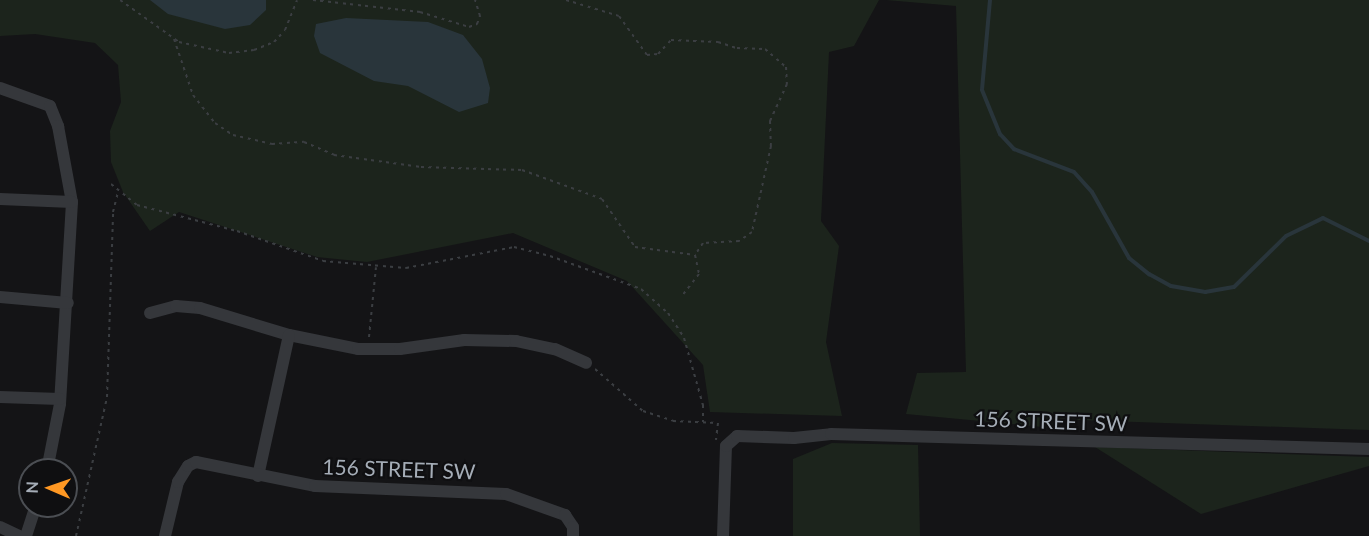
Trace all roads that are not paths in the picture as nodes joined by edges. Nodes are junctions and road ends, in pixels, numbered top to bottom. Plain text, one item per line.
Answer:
1 (0, 88) edge
2 (0, 199) edge
3 (72, 202) junction
4 (0, 297) edge
5 (68, 303) junction
6 (150, 313) dead end
7 (289, 335) junction
8 (585, 363) road end
9 (0, 397) edge
10 (60, 399) junction
11 (1369, 449) edge
12 (49, 458) edge
13 (258, 476) junction
14 (32, 518) edge
15 (26, 536) edge
16 (165, 536) edge
17 (573, 536) edge
18 (723, 536) edge

1 - 3 street
2 - 3 street
3 - 5 street
4 - 5 street
5 - 10 street
6 - 7 street
7 - 8 street
7 - 13 street
9 - 10 street
10 - 12 street
11 - 18 street, 156 STREET SW
13 - 16 street, 156 STREET SW
13 - 17 street, 156 STREET SW
14 - 15 street

